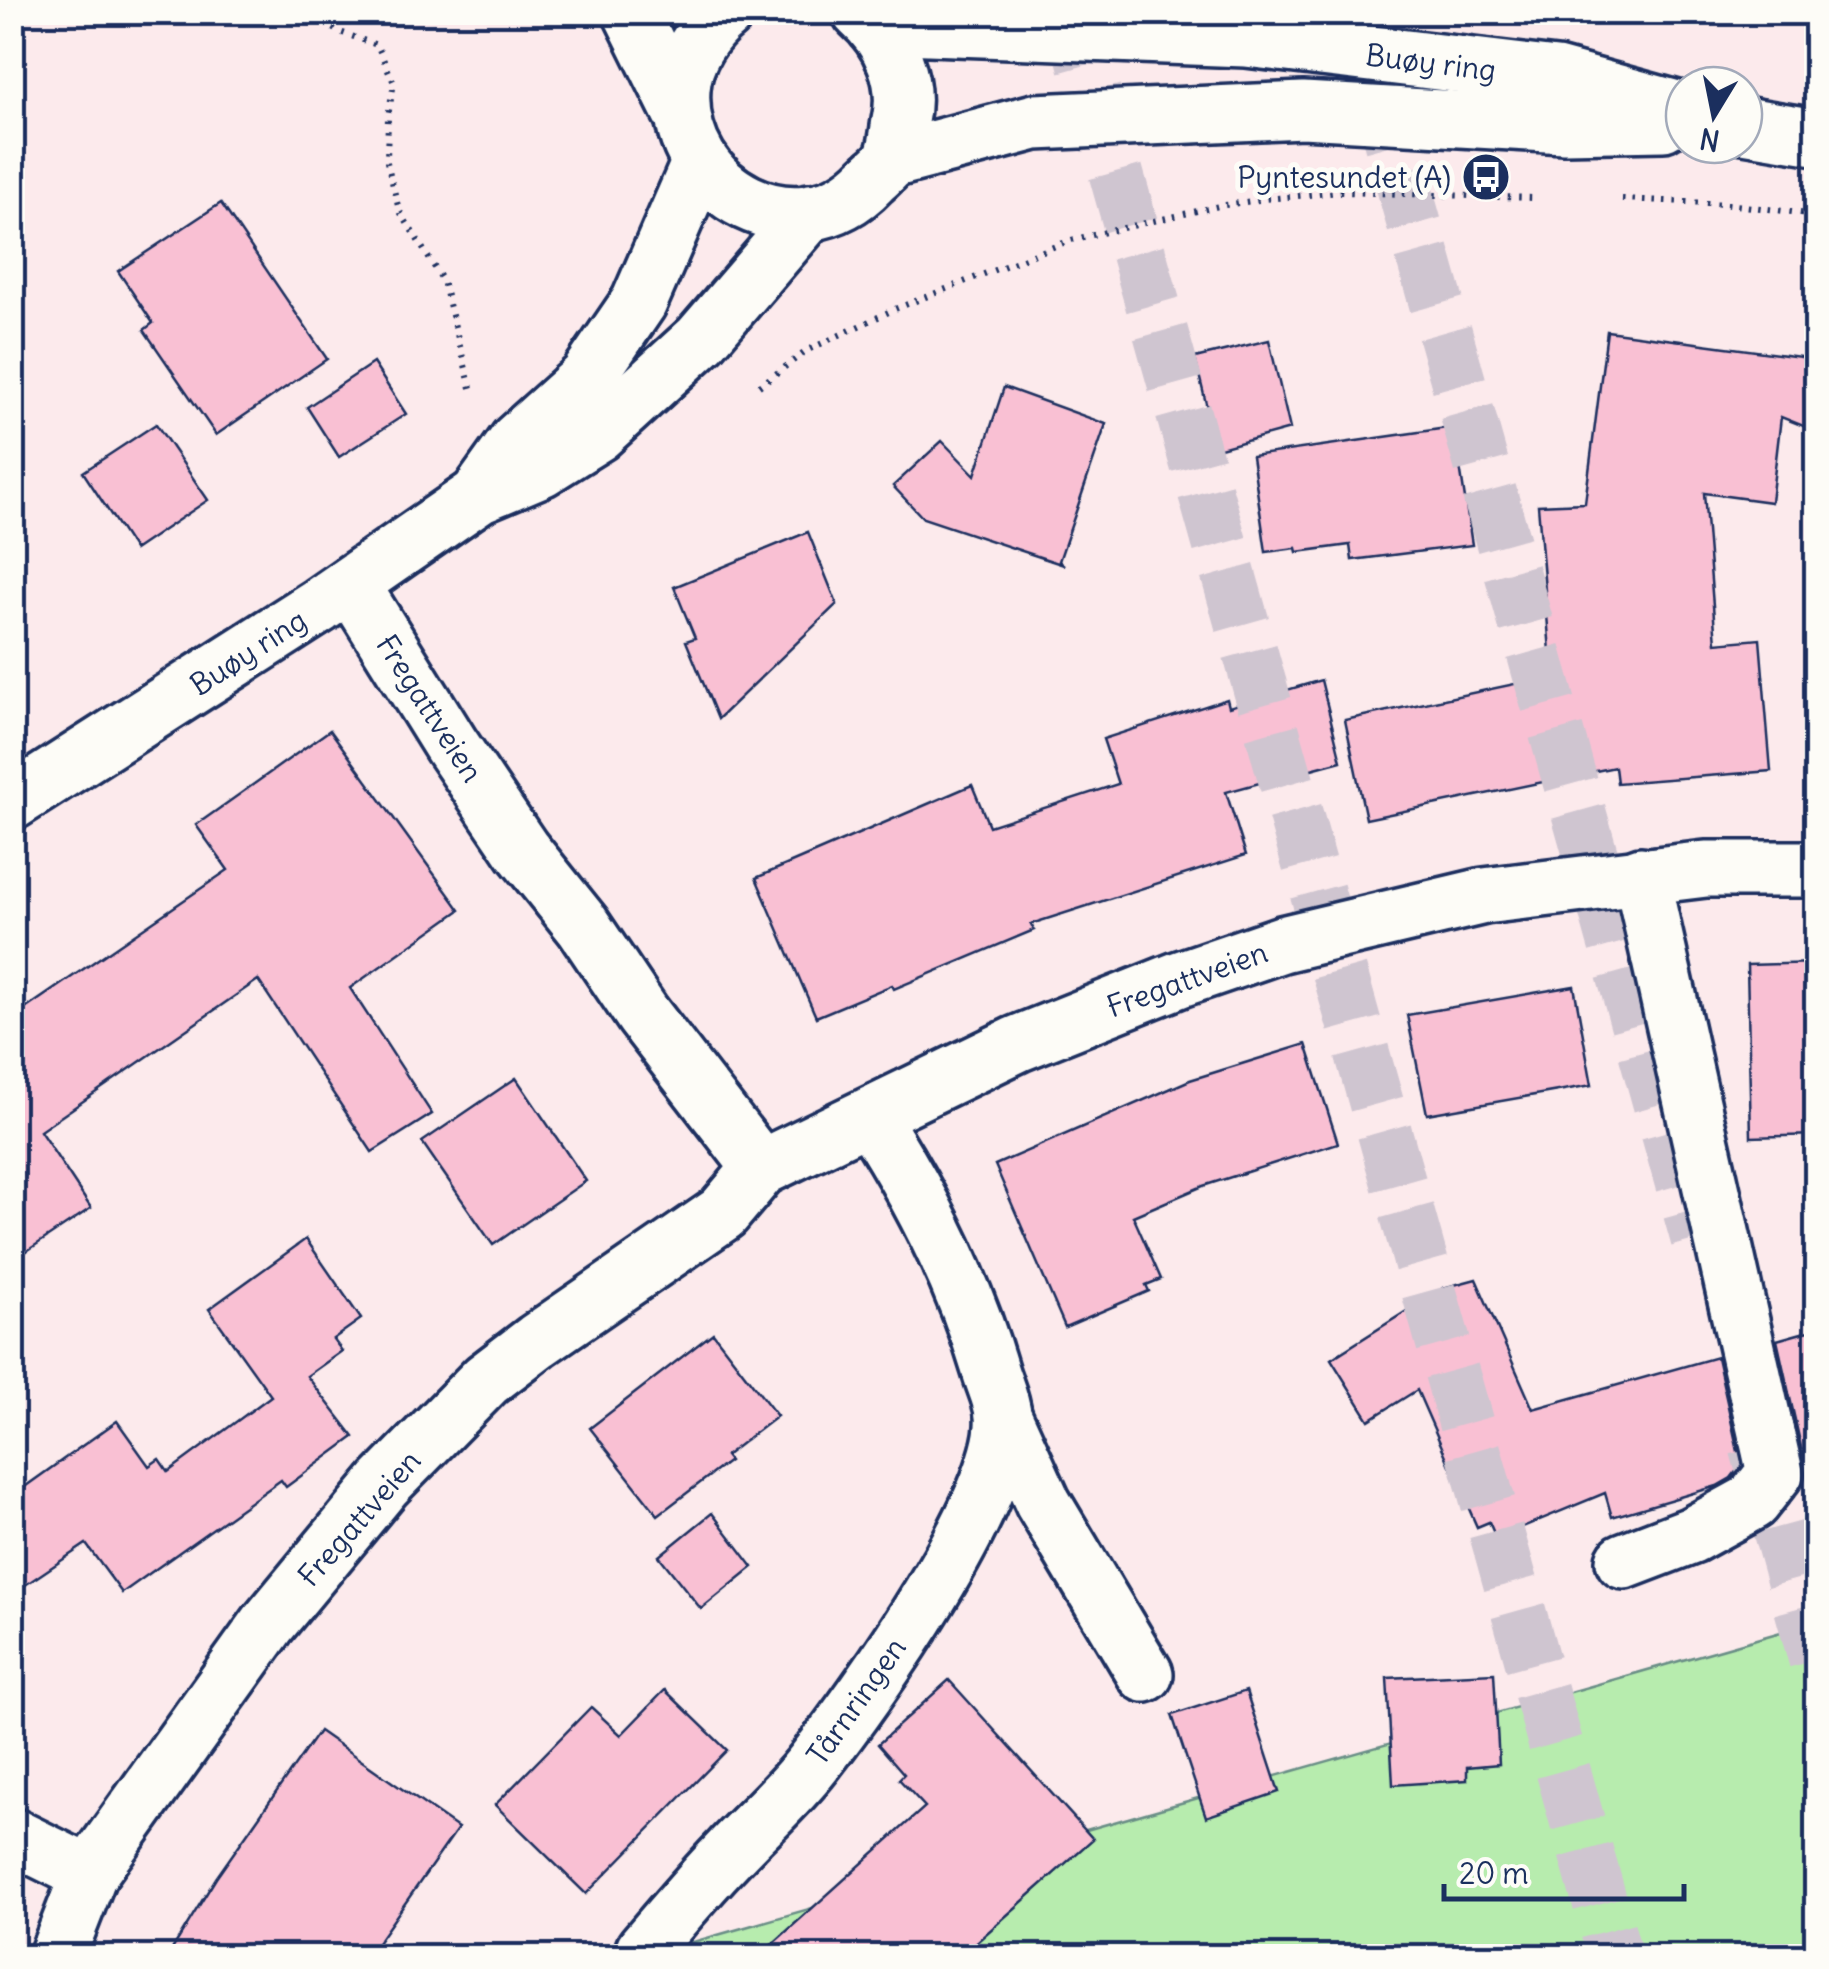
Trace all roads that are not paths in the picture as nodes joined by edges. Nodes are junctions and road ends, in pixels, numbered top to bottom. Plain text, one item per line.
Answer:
1 (630, 12) edge
2 (726, 12) edge
3 (868, 19) edge
4 (1664, 106) edge
5 (680, 111) junction
6 (1664, 123) edge
7 (1764, 128) edge
8 (1816, 137) edge
9 (891, 160) junction
10 (699, 164) junction
11 (810, 212) junction
12 (478, 496) junction
13 (351, 584) junction
14 (12, 802) edge
15 (1816, 869) edge
16 (1640, 875) junction
17 (870, 1117) junction
18 (761, 1168) junction
19 (1004, 1415) junction
20 (1624, 1561) dead end
21 (1145, 1674) dead end
22 (12, 1836) edge
23 (89, 1874) junction
24 (644, 1949) dead end
25 (57, 1956) edge

1 - 5 street
2 - 5 street
3 - 4 street, Buøy ring
3 - 9 street
5 - 10 street
6 - 9 street, Buøy ring
7 - 8 street
9 - 11 street
10 - 11 street
10 - 12 street, Buøy ring
11 - 12 street, Buøy ring
12 - 13 street, Buøy ring
13 - 14 street, Buøy ring
13 - 18 street, Fregattveien
15 - 16 street, Fregattveien
16 - 17 street, Fregattveien
16 - 20 street
17 - 18 street, Fregattveien
17 - 19 street, Tårnringen
18 - 23 street, Fregattveien
19 - 21 street, Tårnringen
19 - 24 street, Tårnringen
22 - 23 street
23 - 25 street, Fregattveien

